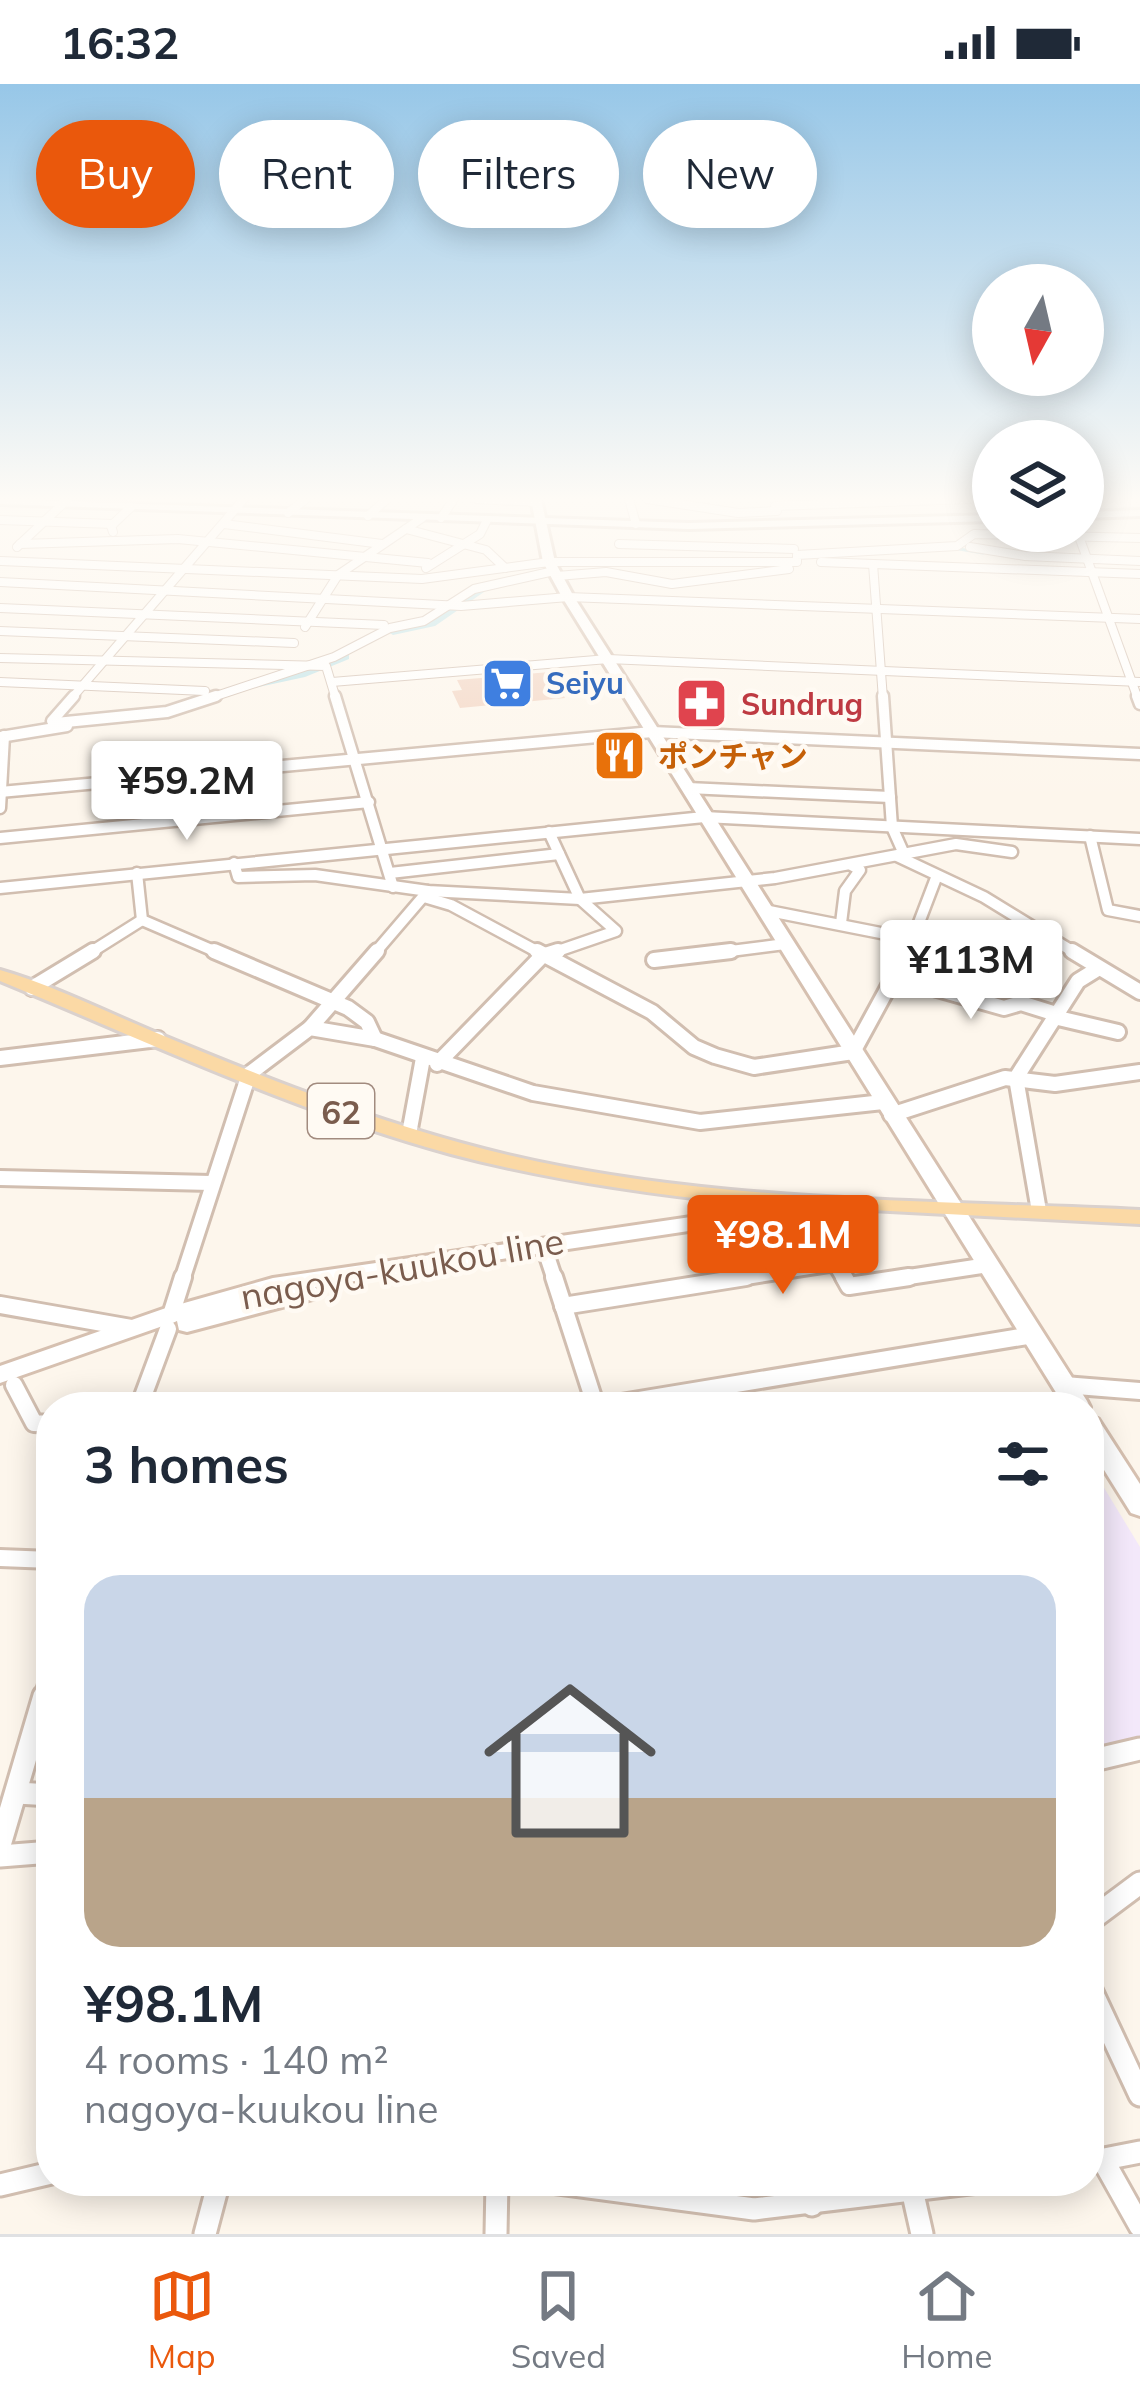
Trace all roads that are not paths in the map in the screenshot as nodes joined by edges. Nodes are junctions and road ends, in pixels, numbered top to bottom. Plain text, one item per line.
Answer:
1 (157, 599) edge
2 (323, 599) edge
3 (373, 599) edge
4 (464, 599) edge
5 (535, 599) edge
6 (570, 599) edge
7 (628, 599) edge
8 (875, 599) edge
9 (1103, 599) edge
10 (454, 605) junction
11 (0, 608) edge
12 (875, 609) junction
13 (145, 614) junction
14 (1109, 618) junction
15 (1140, 620) edge
16 (308, 622) junction
17 (395, 627) junction
18 (0, 631) edge
19 (127, 636) junction
20 (294, 644) junction
21 (0, 658) edge
22 (608, 659) junction
23 (103, 662) junction
24 (282, 665) junction
25 (317, 666) junction
26 (880, 670) junction
27 (0, 682) edge
28 (332, 682) junction
29 (1136, 682) edge
30 (82, 686) junction
31 (219, 692) junction
32 (1140, 704) edge
33 (59, 726) junction
34 (652, 732) junction
35 (5, 733) edge
36 (886, 743) junction
37 (1140, 754) edge
38 (356, 759) junction
39 (688, 788) junction
40 (1, 792) edge
41 (890, 797) junction
42 (369, 802) junction
43 (0, 808) edge
44 (704, 817) junction
45 (892, 827) junction
46 (955, 830) junction
47 (549, 832) junction
48 (1090, 836) junction
49 (0, 838) edge
50 (1140, 839) edge
51 (956, 844) junction
52 (383, 849) junction
53 (1012, 852) dead end
54 (560, 854) junction
55 (901, 855) junction
56 (234, 863) junction
57 (851, 865) junction
58 (137, 873) junction
59 (390, 873) junction
60 (936, 878) junction
61 (746, 880) junction
62 (393, 887) junction
63 (0, 888) edge
64 (426, 894) junction
65 (580, 899) junction
66 (764, 910) junction
67 (1140, 916) edge
68 (142, 920) junction
69 (841, 923) junction
70 (914, 938) junction
71 (1057, 942) junction
72 (785, 944) junction
73 (1033, 948) junction
74 (542, 956) junction
75 (654, 960) dead end
76 (1099, 968) junction
77 (1031, 969) dead end
78 (0, 975) edge
79 (898, 978) junction
80 (32, 988) junction
81 (1140, 992) edge
82 (332, 1002) junction
83 (1055, 1016) junction
84 (310, 1028) junction
85 (1118, 1032) dead end
86 (158, 1039) junction
87 (375, 1039) junction
88 (853, 1052) junction
89 (0, 1058) edge
90 (430, 1061) junction
91 (1140, 1072) edge
92 (249, 1074) junction
93 (1016, 1078) junction
94 (887, 1108) junction
95 (409, 1134) junction
96 (0, 1178) edge
97 (211, 1183) junction
98 (698, 1195) junction
99 (814, 1206) junction
100 (1039, 1211) junction
101 (757, 1212) junction
102 (955, 1213) junction
103 (1140, 1217) edge
104 (783, 1222) junction
105 (1140, 1229) edge
106 (547, 1256) junction
107 (988, 1265) junction
108 (0, 1305) edge
109 (562, 1306) junction
110 (169, 1322) junction
111 (133, 1328) junction
112 (1033, 1335) junction
113 (5, 1384) edge
114 (1064, 1385) junction
115 (1140, 1391) edge
116 (144, 1392) edge
117 (592, 1392) edge
118 (688, 1392) edge
119 (1068, 1392) edge
120 (36, 1423) edge
121 (1104, 1453) edge
122 (1140, 1506) edge
123 (0, 1558) edge
124 (36, 1559) edge
125 (36, 1725) edge
126 (1140, 1749) edge
127 (1104, 1757) edge
128 (17, 1793) junction
129 (36, 1794) edge
130 (0, 1845) edge
131 (36, 1855) edge
132 (0, 1856) edge
133 (1140, 1883) edge
134 (1104, 1910) edge
135 (1104, 2018) edge
136 (1140, 2095) edge
137 (1140, 2152) edge
138 (1104, 2159) edge
139 (1104, 2173) edge
140 (36, 2177) edge
141 (0, 2185) edge
142 (215, 2196) edge
143 (497, 2196) edge
144 (653, 2196) edge
145 (800, 2196) edge
146 (913, 2196) edge
147 (1140, 2226) edge
148 (205, 2234) edge
149 (496, 2234) edge
150 (922, 2234) edge

1 - 13 street
2 - 16 street
3 - 10 street
4 - 10 street
5 - 10 street
6 - 22 main road
7 - 12 street
8 - 12 street
9 - 14 street
10 - 17 street
10 - 25 street
11 - 13 street
12 - 14 street
12 - 26 street
13 - 16 street
13 - 19 street
14 - 15 street
14 - 29 street
16 - 17 street
16 - 20 street
17 - 25 street
18 - 19 street
19 - 20 street
19 - 23 street
20 - 24 street
21 - 23 street
22 - 26 street
22 - 28 street
22 - 34 main road
23 - 24 street
23 - 30 street
24 - 25 street
25 - 28 street
25 - 31 street
25 - 33 street
26 - 29 street
26 - 36 street
27 - 30 street
28 - 38 street
29 - 32 street
30 - 31 street
30 - 33 street
31 - 33 street
33 - 35 street
34 - 36 street
34 - 38 street
34 - 39 main road
35 - 40 street
36 - 37 street
36 - 41 street
38 - 40 street
38 - 42 street
39 - 41 street
39 - 44 main road
40 - 43 street
41 - 45 street
42 - 49 street
42 - 52 street
44 - 45 street
44 - 47 street
44 - 61 main road
45 - 46 street
45 - 55 street
46 - 48 street
46 - 51 street
47 - 52 street
47 - 54 street
48 - 50 street
48 - 67 street
51 - 53 street
51 - 55 street
52 - 56 street
52 - 59 street
54 - 59 street
54 - 65 street
55 - 57 street
55 - 60 street
56 - 58 street
56 - 62 street
57 - 61 street
57 - 69 street
58 - 63 street
58 - 68 street
59 - 62 street
60 - 70 street
60 - 71 street
61 - 65 street
61 - 66 main road
62 - 64 street
64 - 65 street
64 - 74 street
64 - 82 street
65 - 74 street
66 - 69 street
66 - 72 main road
68 - 80 street
68 - 82 street
69 - 70 street
70 - 73 street
70 - 79 street
71 - 73 street
71 - 76 street
72 - 75 street
72 - 88 main road
73 - 77 street
74 - 88 street
74 - 90 street
76 - 81 street
76 - 83 street
78 - 80 main road, 62
79 - 83 street
79 - 88 street
80 - 86 main road, 62
82 - 84 street
82 - 87 street
83 - 85 street
83 - 93 street
84 - 87 street
84 - 92 street
86 - 89 street
86 - 92 main road, 62
87 - 90 street
88 - 94 main road
90 - 94 street
90 - 95 street
91 - 93 street
92 - 95 main road, 62
92 - 97 street
93 - 94 street
93 - 100 street
94 - 102 main road
95 - 98 main road, 62
96 - 97 street
97 - 110 street
98 - 99 main road, 62
98 - 101 main road, 62
99 - 101 main road, nagoya-kuukou line
99 - 102 main road, 62
100 - 102 main road, 62
100 - 103 main road, 62
101 - 104 main road, 62
101 - 110 main road, nagoya-kuukou line
102 - 104 main road, 62
102 - 105 main road, 62
102 - 107 main road
104 - 106 main road, nagoya-kuukou line
106 - 109 street
106 - 110 main road, nagoya-kuukou line
107 - 109 street
107 - 112 main road
108 - 111 street
109 - 117 street
110 - 111 main road, nagoya-kuukou line
110 - 113 main road, nagoya-kuukou line
110 - 116 street
111 - 113 main road, nagoya-kuukou line
112 - 114 main road
112 - 118 street
113 - 120 street
114 - 115 street
114 - 119 main road
121 - 122 main road
123 - 124 street
125 - 128 street
126 - 127 street
128 - 129 street
128 - 130 street
131 - 132 street
133 - 134 street
135 - 136 street
137 - 138 street
139 - 147 street
140 - 141 street
142 - 148 street
143 - 149 street
144 - 145 street
146 - 150 street

